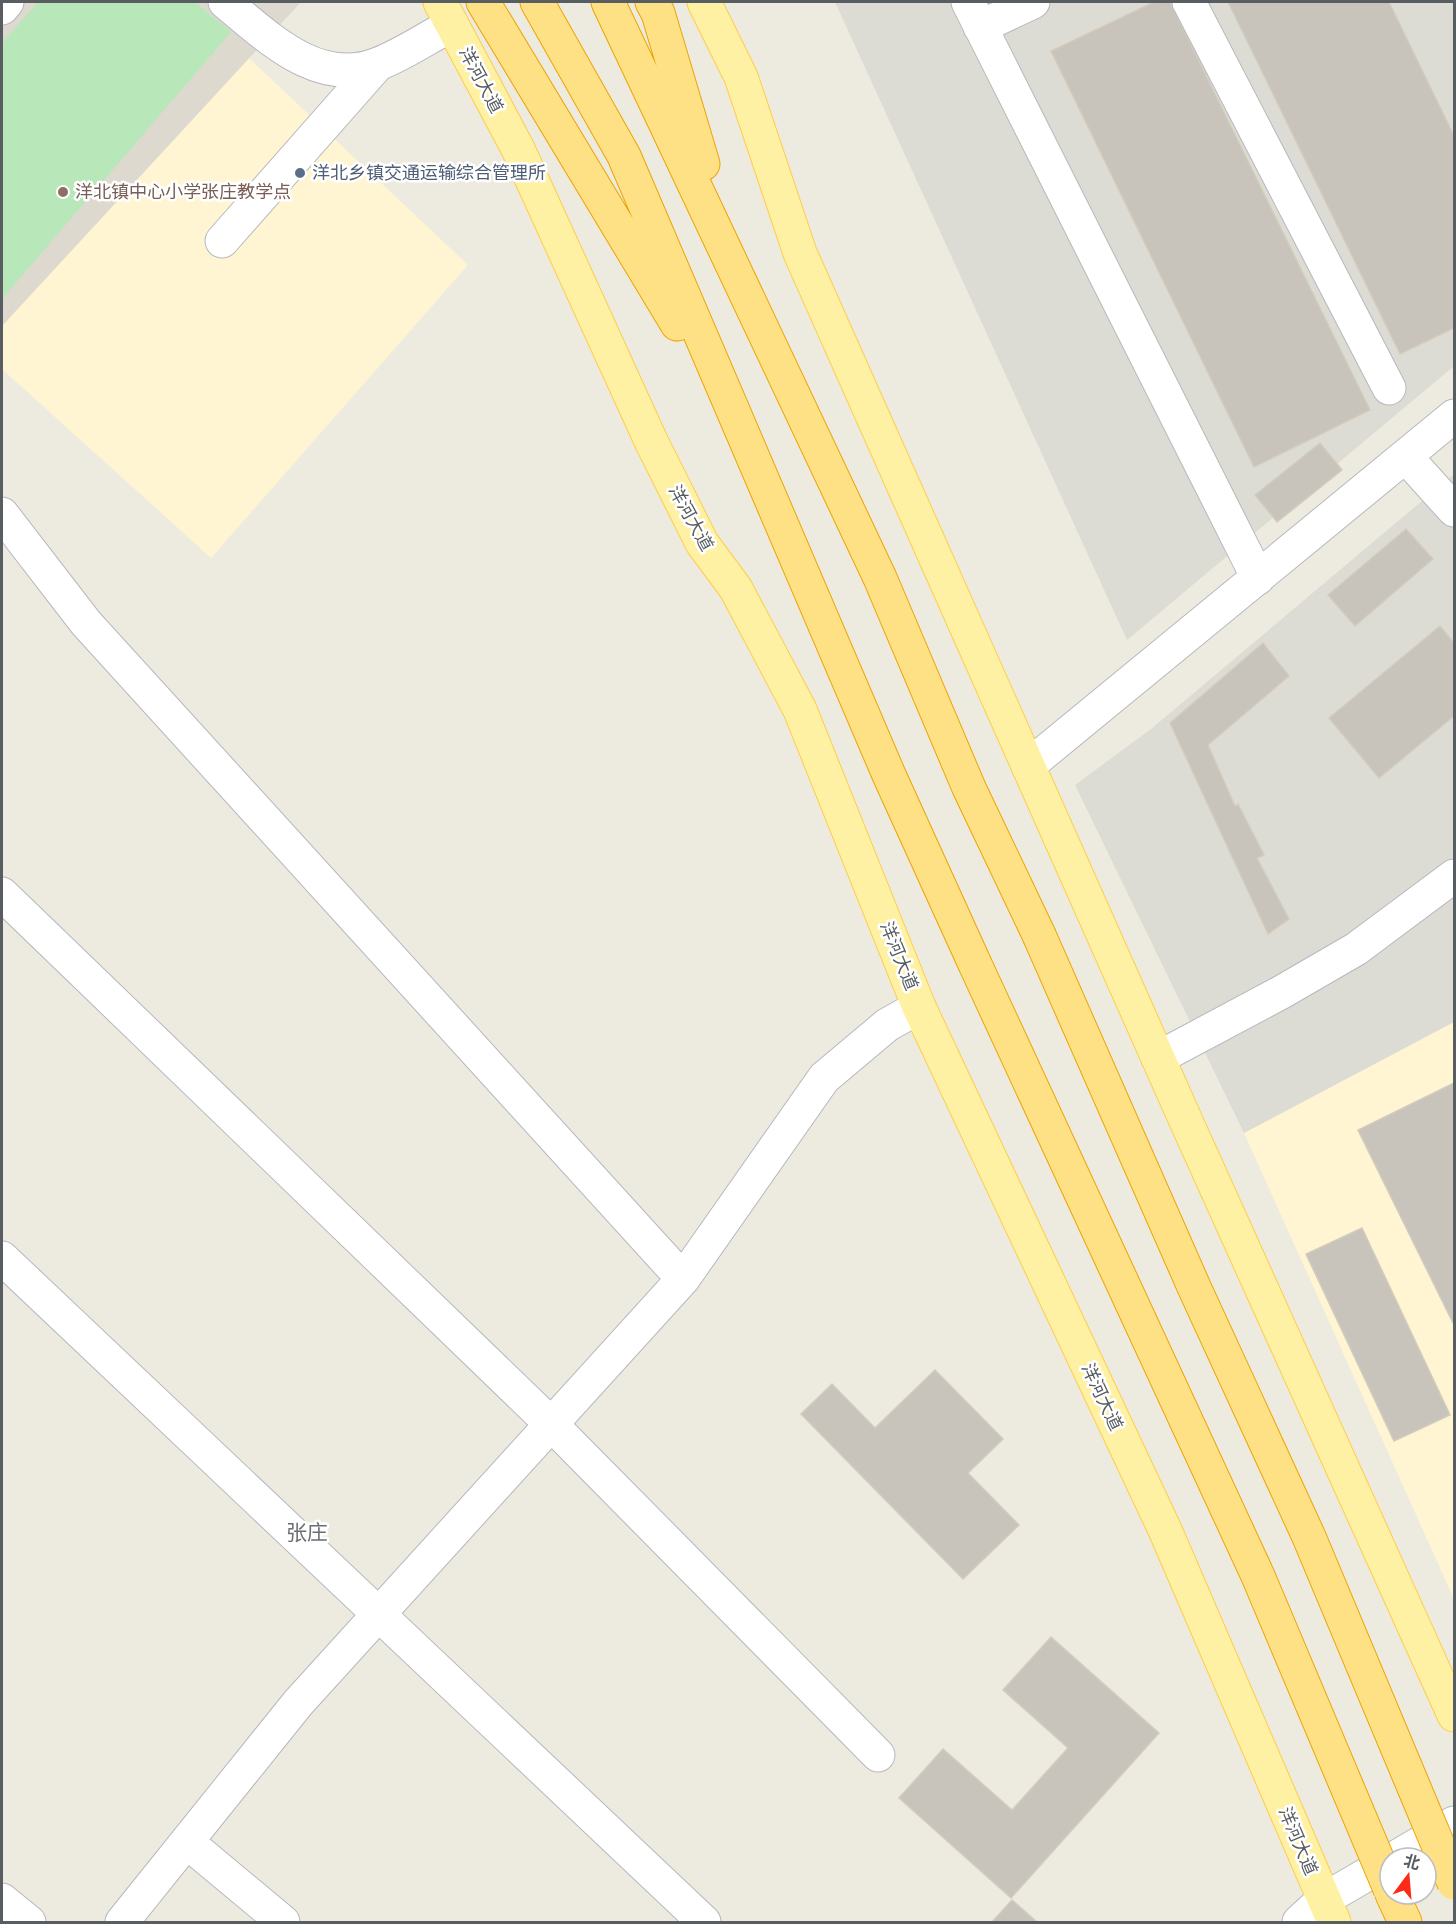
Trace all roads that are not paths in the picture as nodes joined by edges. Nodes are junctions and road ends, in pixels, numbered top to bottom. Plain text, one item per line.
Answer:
1 (7, 2) edge
2 (225, 2) edge
3 (483, 2) edge
4 (537, 2) edge
5 (608, 2) edge
6 (652, 2) edge
7 (704, 2) edge
8 (1033, 2) edge
9 (1189, 2) edge
10 (2, 8) edge
11 (446, 13) edge
12 (974, 14) edge
13 (378, 64) junction
14 (222, 241) dead end
15 (734, 266) junction
16 (1389, 388) dead end
17 (1455, 416) edge
18 (741, 430) junction
19 (1406, 457) junction
20 (1455, 510) edge
21 (2, 514) edge
22 (1258, 578) junction
23 (1028, 766) junction
24 (1455, 876) edge
25 (2, 894) edge
26 (919, 1007) junction
27 (1158, 1058) junction
28 (2, 1258) edge
29 (683, 1279) junction
30 (550, 1424) junction
31 (378, 1614) junction
32 (1455, 1715) edge
33 (878, 1755) dead end
34 (1455, 1823) edge
35 (187, 1842) junction
36 (1416, 1846) edge
37 (1378, 1860) edge
38 (1378, 1871) edge
39 (1455, 1883) edge
40 (2, 1900) edge
41 (1397, 1906) edge
42 (1328, 1911) edge
43 (29, 1923) edge
44 (122, 1923) edge
45 (283, 1923) edge
46 (704, 1923) edge
47 (1299, 1923) edge
48 (1405, 1923) edge

1 - 10 street
2 - 13 street
3 - 18 highway
4 - 18 highway
5 - 15 highway
6 - 15 highway
7 - 23 main road
8 - 12 street
9 - 16 street
11 - 13 street
11 - 26 main road, 洋河大道
12 - 22 street
13 - 14 street
15 - 39 highway, bridge
17 - 19 street
18 - 37 highway, bridge
19 - 20 street
19 - 22 street
21 - 29 street
22 - 23 street
23 - 27 main road
24 - 27 street
25 - 30 street
26 - 29 street
26 - 42 main road, 洋河大道
27 - 32 main road
28 - 31 street
29 - 30 street
30 - 31 street
30 - 33 street
31 - 35 street
31 - 46 street
34 - 36 street
35 - 44 street
35 - 45 street
38 - 42 street
40 - 43 street
41 - 48 highway
42 - 47 street

